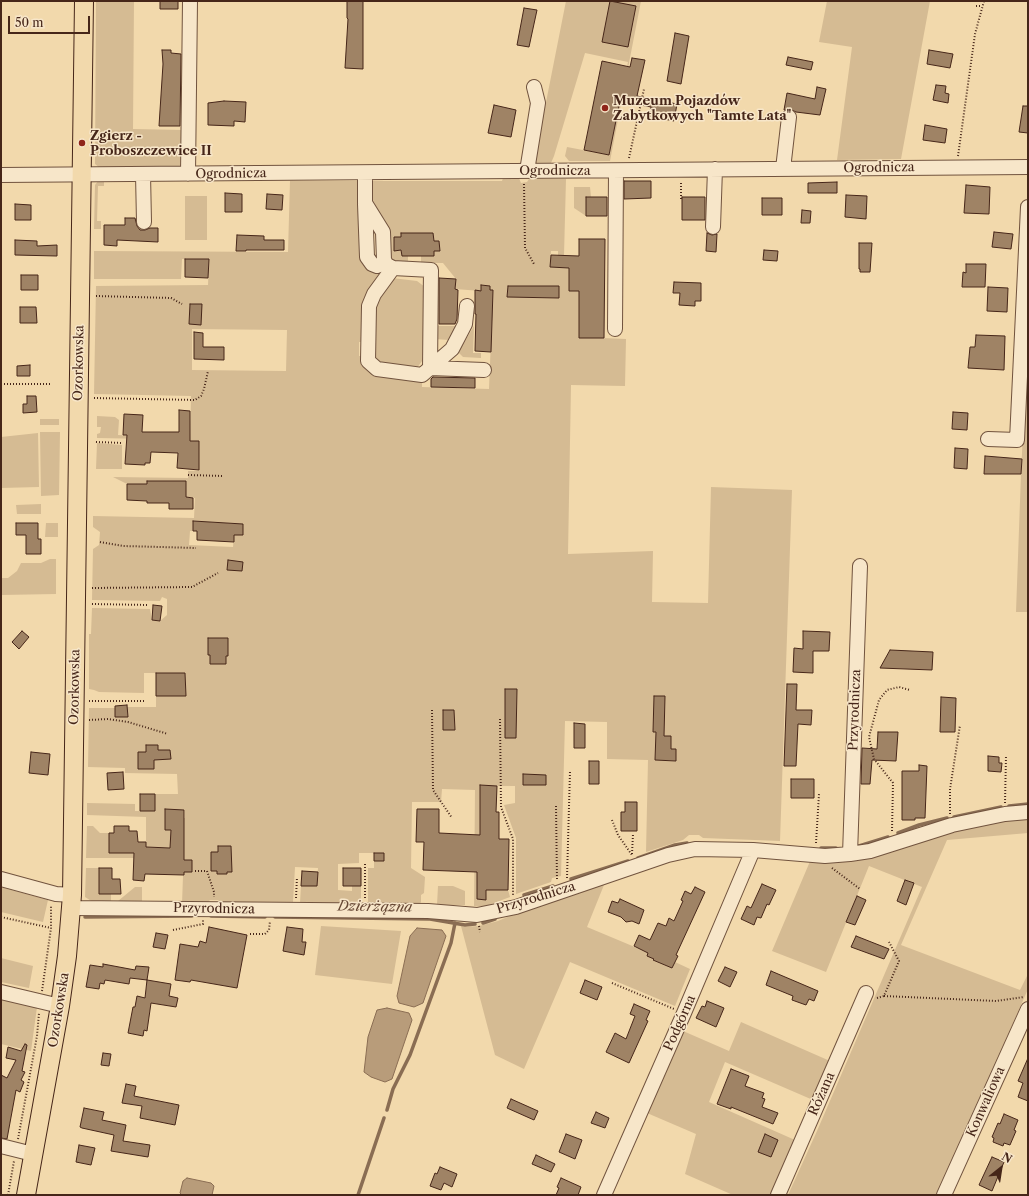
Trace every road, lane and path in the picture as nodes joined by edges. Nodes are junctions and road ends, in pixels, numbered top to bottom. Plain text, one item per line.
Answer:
1 (84, 1) edge
2 (190, 1) edge
3 (984, 1) edge
4 (976, 6) dead end
5 (983, 6) junction
6 (970, 42) dead end
7 (974, 43) junction
8 (534, 87) dead end
9 (644, 89) dead end
10 (962, 90) dead end
11 (967, 91) junction
12 (790, 117) dead end
13 (957, 125) dead end
14 (962, 126) junction
15 (957, 167) junction
16 (1028, 167) edge
17 (783, 168) junction
18 (715, 169) junction
19 (681, 170) junction
20 (526, 171) junction
21 (621, 171) junction
22 (365, 173) junction
23 (81, 174) junction
24 (143, 174) junction
25 (188, 174) junction
26 (1, 175) edge
27 (681, 199) dead end
28 (1028, 206) edge
29 (144, 222) dead end
30 (713, 226) dead end
31 (389, 264) junction
32 (534, 264) dead end
33 (96, 296) dead end
34 (182, 304) dead end
35 (467, 306) dead end
36 (615, 329) dead end
37 (430, 368) junction
38 (484, 370) dead end
39 (208, 371) dead end
40 (1, 384) edge
41 (51, 384) dead end
42 (158, 396) dead end
43 (94, 398) dead end
44 (158, 399) junction
45 (988, 439) dead end
46 (96, 442) dead end
47 (123, 442) dead end
48 (188, 475) dead end
49 (223, 476) dead end
50 (100, 542) dead end
51 (196, 548) dead end
52 (860, 566) dead end
53 (218, 573) dead end
54 (92, 588) dead end
55 (92, 604) dead end
56 (148, 605) dead end
57 (910, 690) dead end
58 (89, 701) dead end
59 (145, 701) dead end
60 (432, 710) dead end
61 (500, 719) dead end
62 (89, 720) dead end
63 (960, 726) dead end
64 (168, 734) dead end
65 (1006, 756) dead end
66 (570, 771) dead end
67 (819, 794) dead end
68 (556, 806) dead end
69 (1028, 812) edge
70 (1005, 814) junction
71 (452, 818) dead end
72 (612, 820) dead end
73 (952, 825) junction
74 (633, 834) dead end
75 (896, 842) junction
76 (754, 850) junction
77 (850, 854) junction
78 (820, 855) junction
79 (634, 860) junction
80 (365, 864) dead end
81 (195, 871) dead end
82 (297, 877) dead end
83 (1, 879) edge
84 (860, 889) dead end
85 (564, 890) junction
86 (52, 893) junction
87 (72, 902) junction
88 (516, 906) junction
89 (208, 909) junction
90 (270, 910) junction
91 (296, 910) junction
92 (365, 911) junction
93 (1, 917) edge
94 (51, 928) junction
95 (173, 930) dead end
96 (69, 932) junction
97 (250, 934) dead end
98 (889, 942) dead end
99 (612, 983) dead end
100 (1, 992) edge
101 (884, 996) junction
102 (1028, 996) edge
103 (864, 998) joint
104 (40, 1002) junction
105 (60, 1006) junction
106 (1028, 1009) edge
107 (684, 1013) junction
108 (1, 1146) edge
109 (16, 1150) junction
110 (33, 1154) junction
111 (8, 1195) edge
112 (26, 1195) edge
113 (604, 1195) edge
114 (778, 1195) edge
115 (944, 1195) edge

1 - 23 main road, Ozorkowska
2 - 25 street
3 - 5 path
4 - 5 path
5 - 7 path
6 - 7 path
7 - 11 path
8 - 20 street
9 - 21 path
10 - 11 path
11 - 14 path
12 - 17 street
13 - 14 path
14 - 15 path
15 - 16 street, Ogrodnicza
15 - 17 street, Ogrodnicza
17 - 18 street, Ogrodnicza
18 - 19 street, Ogrodnicza
18 - 30 street
19 - 21 street, Ogrodnicza
19 - 27 path
20 - 21 street, Ogrodnicza
20 - 22 street, Ogrodnicza
20 - 32 path
21 - 36 street
22 - 25 street, Ogrodnicza
22 - 31 street
23 - 24 street, Ogrodnicza
23 - 26 street, Ogrodnicza
23 - 87 main road, Ozorkowska
24 - 25 street, Ogrodnicza
24 - 29 street
28 - 45 street
31 - 37 street
31 - 37 street
33 - 34 path
35 - 37 street
37 - 38 street
39 - 44 path
40 - 41 path
42 - 44 path
43 - 44 path
46 - 47 path
48 - 49 path
50 - 51 path
52 - 77 street, Przyrodnicza
53 - 54 path
55 - 56 path
57 - 75 path
58 - 59 path
60 - 71 path
61 - 88 path
62 - 64 path
63 - 73 path
65 - 70 path
66 - 85 path
67 - 78 path
68 - 85 path
69 - 70 street, Przyrodnicza
70 - 73 street, Przyrodnicza
72 - 79 path
73 - 75 street, Przyrodnicza
74 - 79 path
75 - 77 street, Przyrodnicza
76 - 78 street, Przyrodnicza
76 - 79 street, Przyrodnicza
76 - 107 street, Podgórna
77 - 78 street, Przyrodnicza
78 - 84 path
79 - 85 street, Przyrodnicza
80 - 92 path
81 - 89 path
82 - 91 path
83 - 86 street, Przyrodnicza
85 - 88 street, Przyrodnicza
86 - 87 street, Przyrodnicza
86 - 94 path
87 - 89 street, Przyrodnicza
87 - 96 main road, Ozorkowska
88 - 92 street, Przyrodnicza
89 - 90 street, Przyrodnicza
89 - 95 path
90 - 91 street, Przyrodnicza
90 - 97 path
91 - 92 street, Przyrodnicza
93 - 94 path
94 - 96 path
94 - 104 path
96 - 105 main road, Ozorkowska
98 - 101 path
99 - 107 path
100 - 104 street
101 - 102 path
101 - 103 path
103 - 114 street, Różana
104 - 105 street
104 - 109 path
105 - 110 main road, Ozorkowska
106 - 115 street, Konwaliowa
107 - 113 street, Podgórna
108 - 109 street
109 - 110 street
109 - 111 path
110 - 112 main road, Ozorkowska

